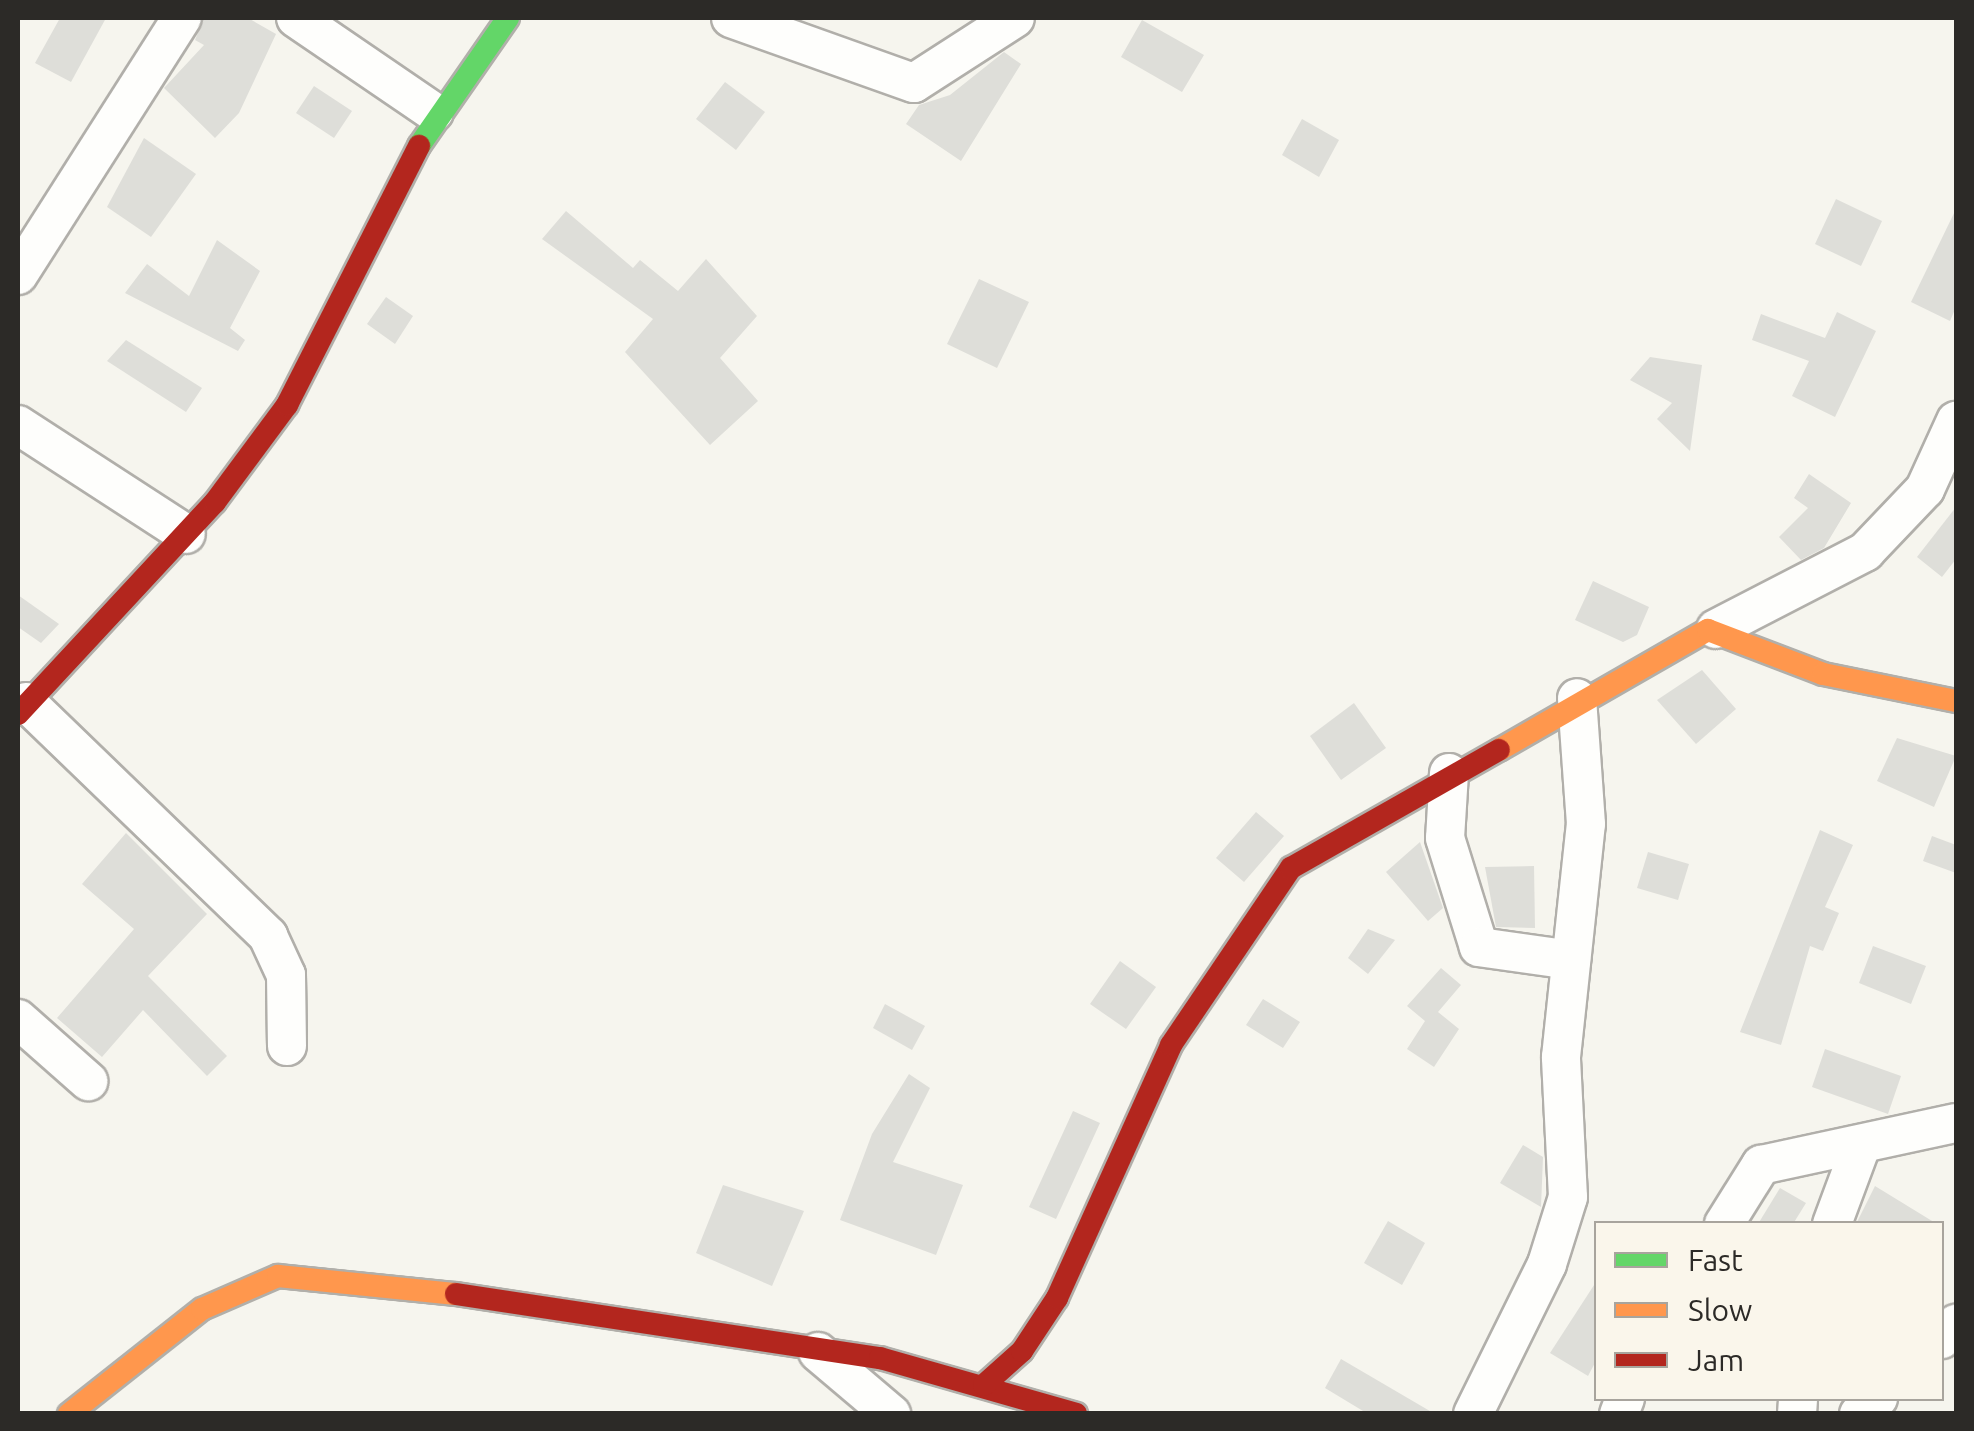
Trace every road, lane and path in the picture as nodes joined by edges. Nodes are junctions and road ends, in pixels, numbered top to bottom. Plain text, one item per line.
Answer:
1 (182, 18) edge
2 (296, 18) edge
3 (508, 18) edge
4 (731, 18) edge
5 (1015, 18) edge
6 (434, 112) junction
7 (18, 275) edge
8 (18, 425) edge
9 (1952, 447) edge
10 (186, 534) junction
11 (1716, 630) junction
12 (1578, 698) junction
13 (1956, 702) edge
14 (22, 708) edge
15 (1449, 773) junction
16 (1571, 960) junction
17 (18, 1019) edge
18 (287, 1046) dead end
19 (88, 1081) dead end
20 (1956, 1123) edge
21 (1861, 1146) junction
22 (1726, 1221) edge
23 (1833, 1221) edge
24 (818, 1352) junction
25 (984, 1384) junction
26 (69, 1414) edge
27 (892, 1414) edge
28 (1076, 1414) edge
29 (1472, 1414) edge

1 - 7 street
2 - 6 street
3 - 6 street
4 - 5 street
6 - 10 street
8 - 10 street
9 - 11 street
10 - 14 street
11 - 12 street
11 - 13 street
12 - 15 street
12 - 16 street
14 - 18 street
15 - 16 street
15 - 25 street
16 - 29 street
17 - 19 street
20 - 21 street
21 - 22 street
21 - 23 street
24 - 25 street
24 - 26 street
24 - 27 street
25 - 28 street

